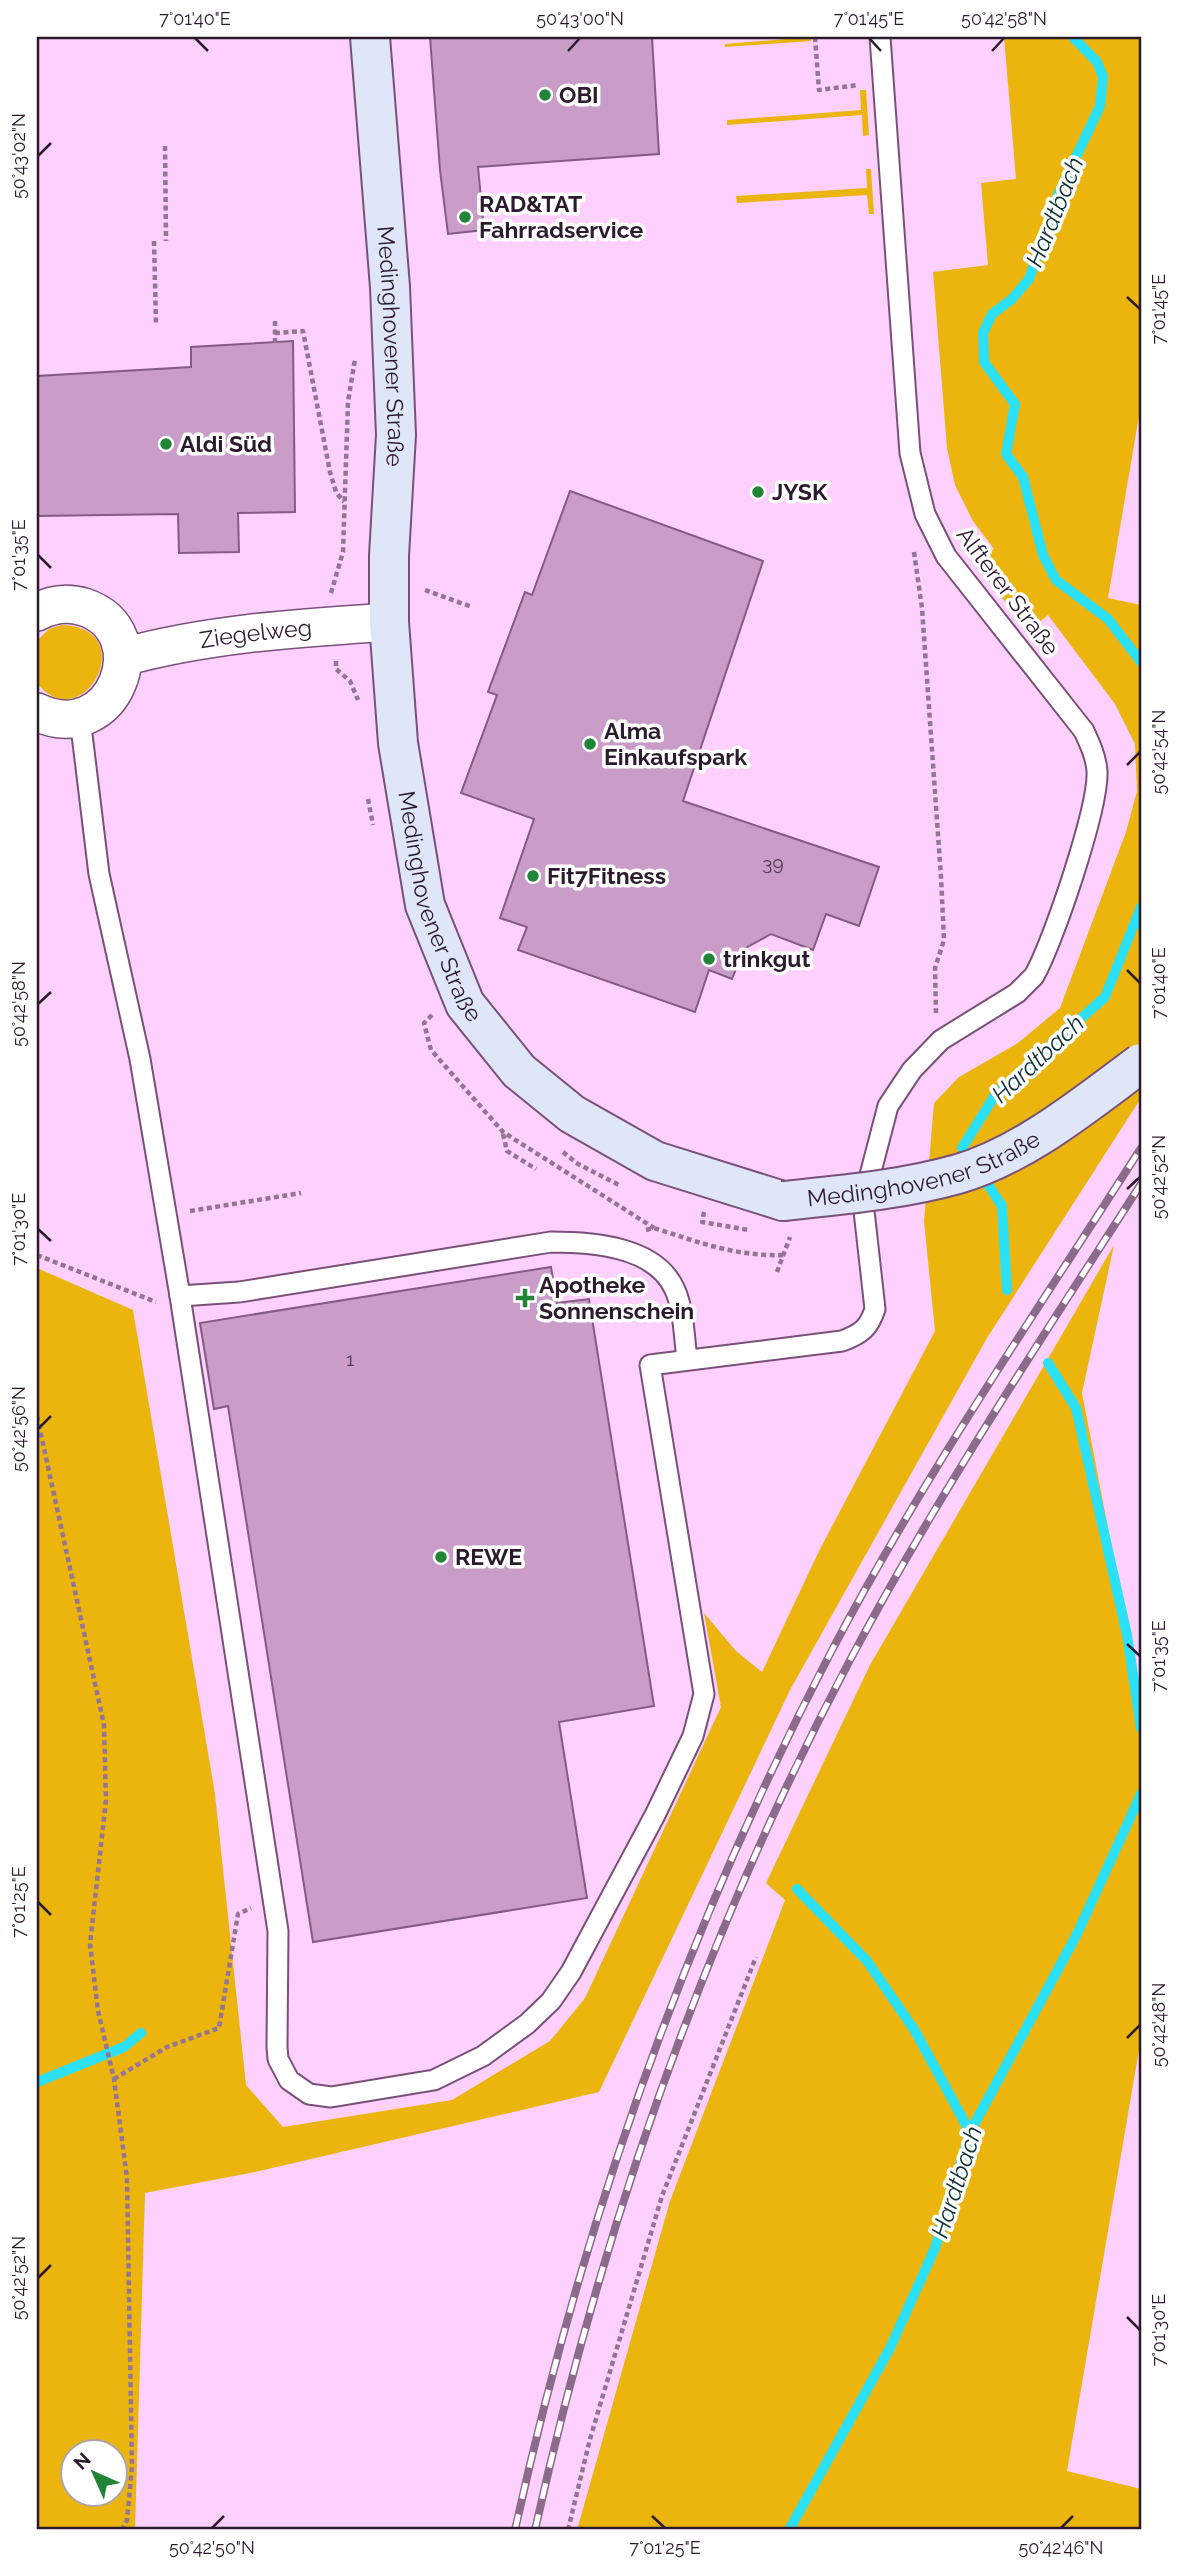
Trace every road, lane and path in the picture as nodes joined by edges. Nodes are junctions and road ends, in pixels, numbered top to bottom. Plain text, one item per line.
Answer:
1 (370, 37) edge
2 (815, 37) edge
3 (880, 37) edge
4 (884, 82) junction
5 (165, 146) dead end
6 (166, 240) dead end
7 (154, 241) dead end
8 (275, 318) dead end
9 (156, 323) dead end
10 (275, 333) junction
11 (275, 342) dead end
12 (919, 497) junction
13 (345, 503) dead end
14 (37, 612) edge
15 (389, 622) junction
16 (123, 657) junction
17 (37, 712) edge
18 (80, 718) junction
19 (435, 1012) dead end
20 (937, 1020) dead end
21 (1141, 1063) edge
22 (503, 1132) junction
23 (536, 1169) dead end
24 (301, 1193) dead end
25 (164, 1216) junction
26 (786, 1219) junction
27 (654, 1228) dead end
28 (37, 1255) edge
29 (777, 1272) dead end
30 (180, 1296) junction
31 (148, 1300) dead end
32 (687, 1359) junction
33 (37, 1416) edge
34 (238, 1914) dead end
35 (756, 1957) dead end
36 (114, 2079) junction
37 (122, 2530) edge
38 (568, 2530) edge

1 - 15 main road, Medinghovener Straße
2 - 4 path
3 - 4 lane, Alfterer Straße
4 - 12 lane, Alfterer Straße
5 - 6 path
7 - 9 path
8 - 10 path
10 - 11 path
10 - 13 path
12 - 20 path
12 - 32 lane, Alfterer Straße
14 - 16 street
15 - 16 street, Ziegelweg
15 - 26 main road, Medinghovener Straße
16 - 18 street
17 - 18 street
18 - 25 lane
19 - 22 path
21 - 26 main road, Medinghovener Straße, bridge
22 - 23 path
22 - 27 path
24 - 25 path
25 - 30 lane
26 - 29 path
28 - 31 path
30 - 32 lane
30 - 32 lane
33 - 36 path
34 - 36 path
35 - 38 path
36 - 37 path

